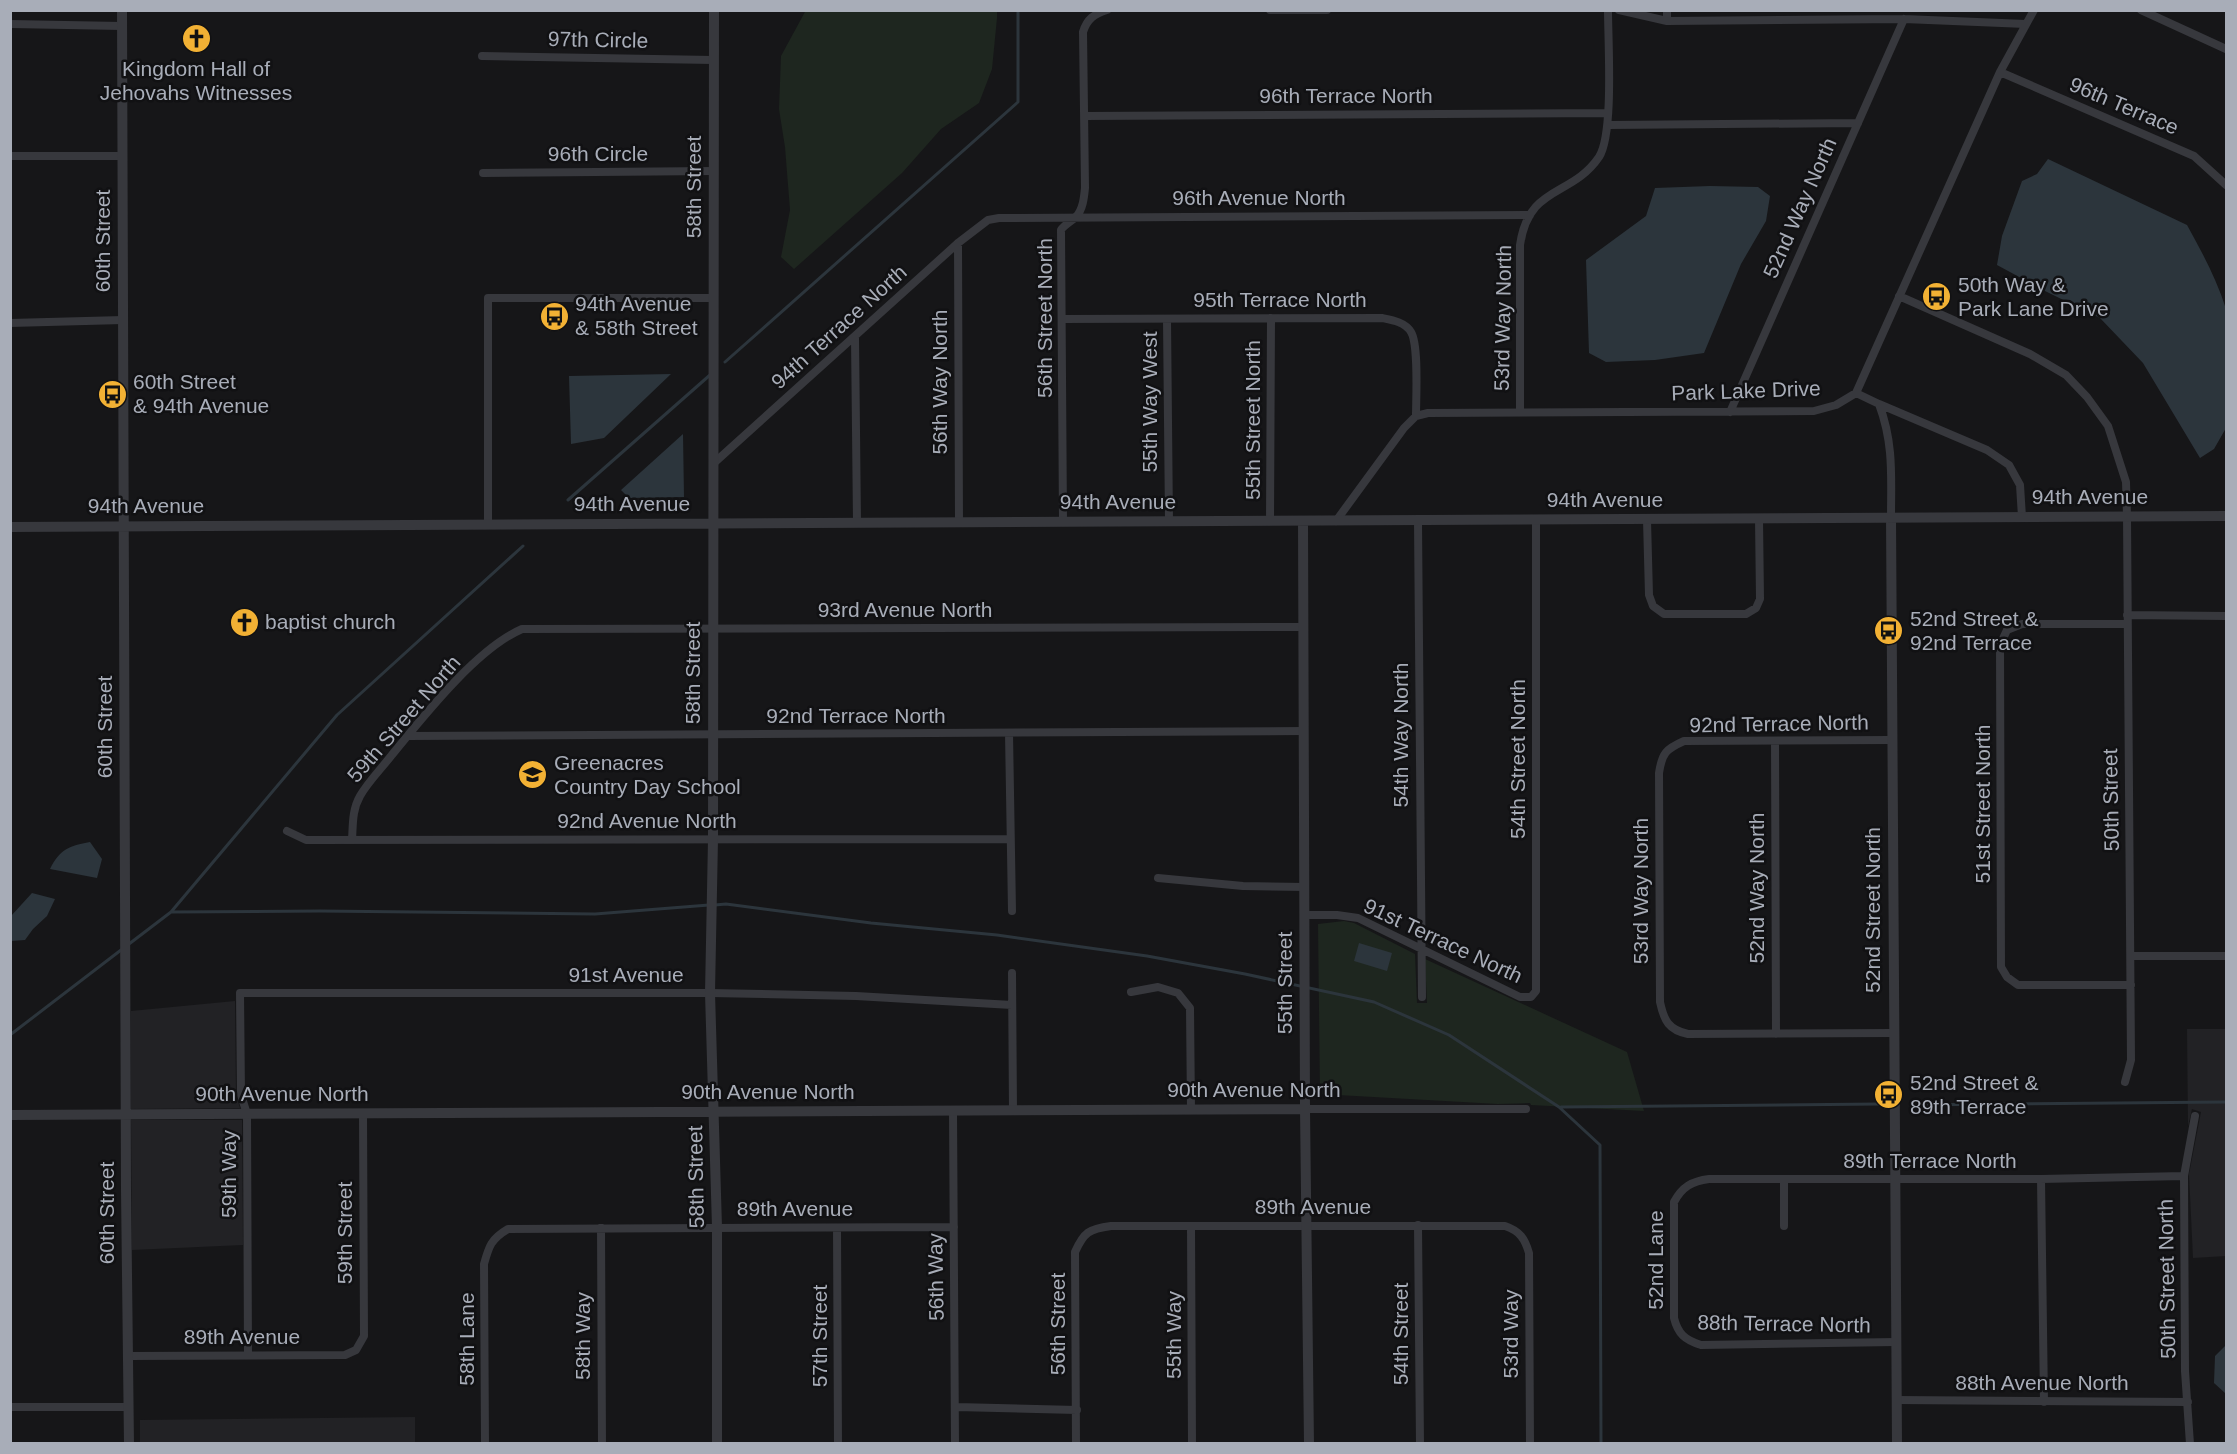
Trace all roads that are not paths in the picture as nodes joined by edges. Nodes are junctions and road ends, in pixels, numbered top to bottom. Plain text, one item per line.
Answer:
1 (122, 10) edge
2 (714, 10) edge
3 (1107, 10) edge
4 (1270, 10) edge
5 (1327, 10) edge
6 (1608, 10) edge
7 (1619, 10) edge
8 (1667, 10) edge
9 (2034, 10) edge
10 (2140, 10) edge
11 (1302, 11) edge
12 (1904, 19) junction
13 (1667, 21) junction
14 (10, 24) edge
15 (2026, 24) junction
16 (122, 26) junction
17 (2226, 49) edge
18 (482, 57) dead end
19 (713, 60) junction
20 (2000, 72) junction
21 (1608, 113) junction
22 (1084, 116) junction
23 (1858, 123) junction
24 (1608, 125) junction
25 (10, 156) edge
26 (122, 156) junction
27 (714, 171) junction
28 (483, 172) dead end
29 (2226, 185) edge
30 (1530, 215) junction
31 (1076, 217) junction
32 (988, 220) joint
33 (958, 243) junction
34 (1899, 296) junction
35 (713, 298) junction
36 (1271, 318) junction
37 (1062, 319) junction
38 (1167, 319) junction
39 (123, 320) junction
40 (10, 323) edge
41 (855, 338) junction
42 (1856, 393) junction
43 (1879, 404) junction
44 (1520, 412) junction
45 (1730, 412) junction
46 (1416, 416) junction
47 (714, 463) junction
48 (2127, 516) junction
49 (2226, 516) edge
50 (2022, 517) junction
51 (1536, 519) junction
52 (1759, 519) junction
53 (1891, 519) junction
54 (1647, 520) junction
55 (1270, 521) junction
56 (1336, 521) junction
57 (1418, 521) junction
58 (857, 522) junction
59 (959, 522) junction
60 (1063, 522) junction
61 (1168, 522) junction
62 (1303, 522) junction
63 (714, 523) junction
64 (488, 524) junction
65 (10, 526) edge
66 (124, 526) junction
67 (2226, 616) edge
68 (2127, 619) junction
69 (1304, 627) junction
70 (712, 628) junction
71 (508, 635) joint
72 (1304, 731) junction
73 (1009, 733) junction
74 (712, 734) junction
75 (408, 736) junction
76 (1891, 740) junction
77 (1775, 741) junction
78 (1668, 748) joint
79 (287, 831) dead end
80 (713, 839) junction
81 (1010, 839) junction
82 (352, 840) junction
83 (1158, 878) dead end
84 (1305, 887) junction
85 (1012, 911) dead end
86 (1305, 915) junction
87 (1420, 950) junction
88 (2131, 956) junction
89 (2226, 956) edge
90 (1012, 973) dead end
91 (2131, 985) junction
92 (1131, 992) dead end
93 (240, 993) joint
94 (710, 993) junction
95 (1531, 997) joint
96 (1422, 998) dead end
97 (1012, 1005) junction
98 (1893, 1033) junction
99 (1776, 1034) junction
100 (2125, 1082) dead end
101 (1305, 1109) junction
102 (1526, 1109) dead end
103 (1191, 1110) junction
104 (953, 1111) junction
105 (1013, 1111) junction
106 (714, 1112) junction
107 (363, 1113) junction
108 (126, 1114) junction
109 (247, 1114) junction
110 (10, 1115) edge
111 (2195, 1116) dead end
112 (2184, 1176) junction
113 (1784, 1179) junction
114 (1894, 1179) junction
115 (2041, 1179) junction
116 (1680, 1190) joint
117 (1418, 1225) junction
118 (1111, 1226) joint
119 (1191, 1226) junction
120 (1307, 1226) junction
121 (1784, 1226) dead end
122 (717, 1227) junction
123 (954, 1227) junction
124 (601, 1228) junction
125 (837, 1228) junction
126 (1515, 1229) joint
127 (494, 1237) joint
128 (1677, 1331) joint
129 (1896, 1342) junction
130 (356, 1350) joint
131 (248, 1355) junction
132 (128, 1356) junction
133 (1896, 1400) junction
134 (2044, 1402) junction
135 (2188, 1402) junction
136 (10, 1407) edge
137 (129, 1407) junction
138 (956, 1407) junction
139 (1077, 1410) junction
140 (129, 1443) edge
141 (485, 1443) edge
142 (602, 1443) edge
143 (717, 1443) edge
144 (838, 1443) edge
145 (955, 1443) edge
146 (1076, 1443) edge
147 (1192, 1443) edge
148 (1309, 1443) edge
149 (1420, 1443) edge
150 (1530, 1443) edge
151 (1897, 1443) edge
152 (2190, 1443) edge

1 - 16 street, 60th Street
2 - 19 street, 58th Street
3 - 22 street, 56th Street North
4 - 11 street
5 - 11 street
6 - 21 street, 53rd Way North
7 - 13 street
8 - 13 street
9 - 15 street
10 - 17 street
12 - 13 street
12 - 15 street
12 - 23 street, 52nd Way North
14 - 16 street
15 - 20 street
16 - 26 street, 60th Street
18 - 19 street, 97th Circle
19 - 27 street, 58th Street
20 - 29 street, 96th Terrace
20 - 34 street
21 - 22 street, 96th Terrace North
21 - 24 street, 53rd Way North
22 - 31 street, 56th Street North
23 - 24 street
23 - 45 street, 52nd Way North
24 - 30 street, 53rd Way North
25 - 26 street
26 - 39 street, 60th Street
27 - 28 street, 96th Circle
27 - 35 street, 58th Street
30 - 31 street, 96th Avenue North
30 - 44 street, 53rd Way North
31 - 32 street, 96th Avenue North
31 - 37 street, 56th Street North
32 - 33 street, 94th Terrace North
33 - 41 street, 94th Terrace North
33 - 59 street, 56th Way North
34 - 42 street
34 - 48 street, 50th Street
35 - 47 street, 58th Street
35 - 64 street
36 - 38 street, 95th Terrace North
36 - 46 street, 95th Terrace North
36 - 55 street, 55th Street North
37 - 38 street, 95th Terrace North
37 - 60 street, 56th Street North
38 - 61 street, 55th Way West
39 - 40 street
39 - 66 street, 60th Street
41 - 47 street, 94th Terrace North
41 - 58 street
42 - 43 street
42 - 45 street, Park Lake Drive
43 - 50 street
43 - 53 street, 52nd Street North
44 - 45 street, Park Lake Drive
44 - 46 street, Park Lake Drive
46 - 56 street
47 - 63 street, 58th Street
48 - 49 street, 94th Avenue
48 - 50 street, 94th Avenue
48 - 68 street, 50th Street
50 - 53 street, 94th Avenue
51 - 54 street, 94th Avenue
51 - 57 street, 94th Avenue
51 - 95 street, 54th Street North
52 - 53 street, 94th Avenue
52 - 54 street, 94th Avenue
52 - 54 street
53 - 76 street, 52nd Street North
55 - 61 street, 94th Avenue
55 - 62 street, 94th Avenue
56 - 57 street, 94th Avenue
56 - 62 street, 94th Avenue
57 - 87 street, 54th Way North
58 - 59 street, 94th Avenue
58 - 63 street, 94th Avenue
59 - 60 street, 94th Avenue
60 - 61 street, 94th Avenue
62 - 69 street, 55th Street
63 - 64 street, 94th Avenue
63 - 70 street, 58th Street
64 - 66 street, 94th Avenue
65 - 66 street, 94th Avenue
66 - 108 street, 60th Street
67 - 68 street
68 - 88 street, 50th Street
68 - 91 street, 51st Street North
69 - 70 street, 93rd Avenue North
69 - 72 street, 55th Street
70 - 71 street, 93rd Avenue North
70 - 74 street, 58th Street
71 - 75 street, 59th Street North
72 - 73 street, 92nd Terrace North
72 - 84 street, 55th Street
73 - 74 street, 92nd Terrace North
73 - 81 street
74 - 75 street, 92nd Terrace North
74 - 80 street, 58th Street
75 - 82 street, 59th Street North
76 - 77 street, 92nd Terrace North
76 - 98 street, 52nd Street North
77 - 78 street, 92nd Terrace North
77 - 99 street, 52nd Way North
78 - 99 street, 53rd Way North
79 - 82 street, 92nd Avenue North
80 - 81 street, 92nd Avenue North
80 - 82 street, 92nd Avenue North
80 - 94 street, 58th Street
81 - 85 street
83 - 84 street
84 - 86 street, 55th Street
86 - 87 street, 91st Terrace North
86 - 101 street, 55th Street
87 - 95 street, 91st Terrace North
87 - 96 street, 54th Way North
88 - 89 street
88 - 91 street, 50th Street
90 - 97 street
91 - 100 street, 50th Street
92 - 103 street
93 - 94 street, 91st Avenue
93 - 109 street, 59th Way
94 - 97 street, 91st Avenue
94 - 106 street, 58th Street
97 - 105 street
98 - 99 street
98 - 114 street, 52nd Street North
101 - 102 street, 90th Avenue North
101 - 103 street, 90th Avenue North
101 - 120 street, 55th Street
103 - 105 street, 90th Avenue North
104 - 105 street, 90th Avenue North
104 - 106 street, 90th Avenue North
104 - 123 street, 56th Way
106 - 107 street, 90th Avenue North
106 - 122 street, 58th Street
107 - 109 street, 90th Avenue North
107 - 130 street, 59th Street
108 - 109 street, 90th Avenue North
108 - 110 street, 90th Avenue North
108 - 132 street, 60th Street
109 - 131 street, 59th Way
111 - 112 street, 50th Street North
112 - 115 street, 89th Terrace North
112 - 135 street, 50th Street North
113 - 114 street, 89th Terrace North
113 - 116 street, 89th Terrace North
113 - 121 street
114 - 115 street, 89th Terrace North
114 - 129 street, 52nd Street North
115 - 134 street
116 - 128 street, 52nd Lane
117 - 120 street, 89th Avenue
117 - 126 street, 89th Avenue
117 - 149 street, 54th Street
118 - 119 street, 89th Avenue
118 - 139 street, 56th Street
119 - 120 street, 89th Avenue
119 - 147 street, 55th Way
120 - 148 street, 55th Street
122 - 124 street, 89th Avenue
122 - 125 street, 89th Avenue
122 - 143 street, 58th Street
123 - 125 street, 89th Avenue
123 - 138 street, 56th Way
124 - 127 street, 89th Avenue
124 - 142 street, 58th Way
125 - 144 street, 57th Street
126 - 150 street, 53rd Way
127 - 141 street, 58th Lane
128 - 129 street, 88th Terrace North
129 - 133 street, 52nd Street North
130 - 131 street, 89th Avenue
131 - 132 street, 89th Avenue
132 - 137 street, 60th Street
133 - 134 street, 88th Avenue North
133 - 151 street, 52nd Street North
134 - 135 street, 88th Avenue North
135 - 152 street, 50th Street North
136 - 137 street
137 - 140 street, 60th Street
138 - 139 street
138 - 145 street, 56th Way
139 - 146 street, 56th Street

